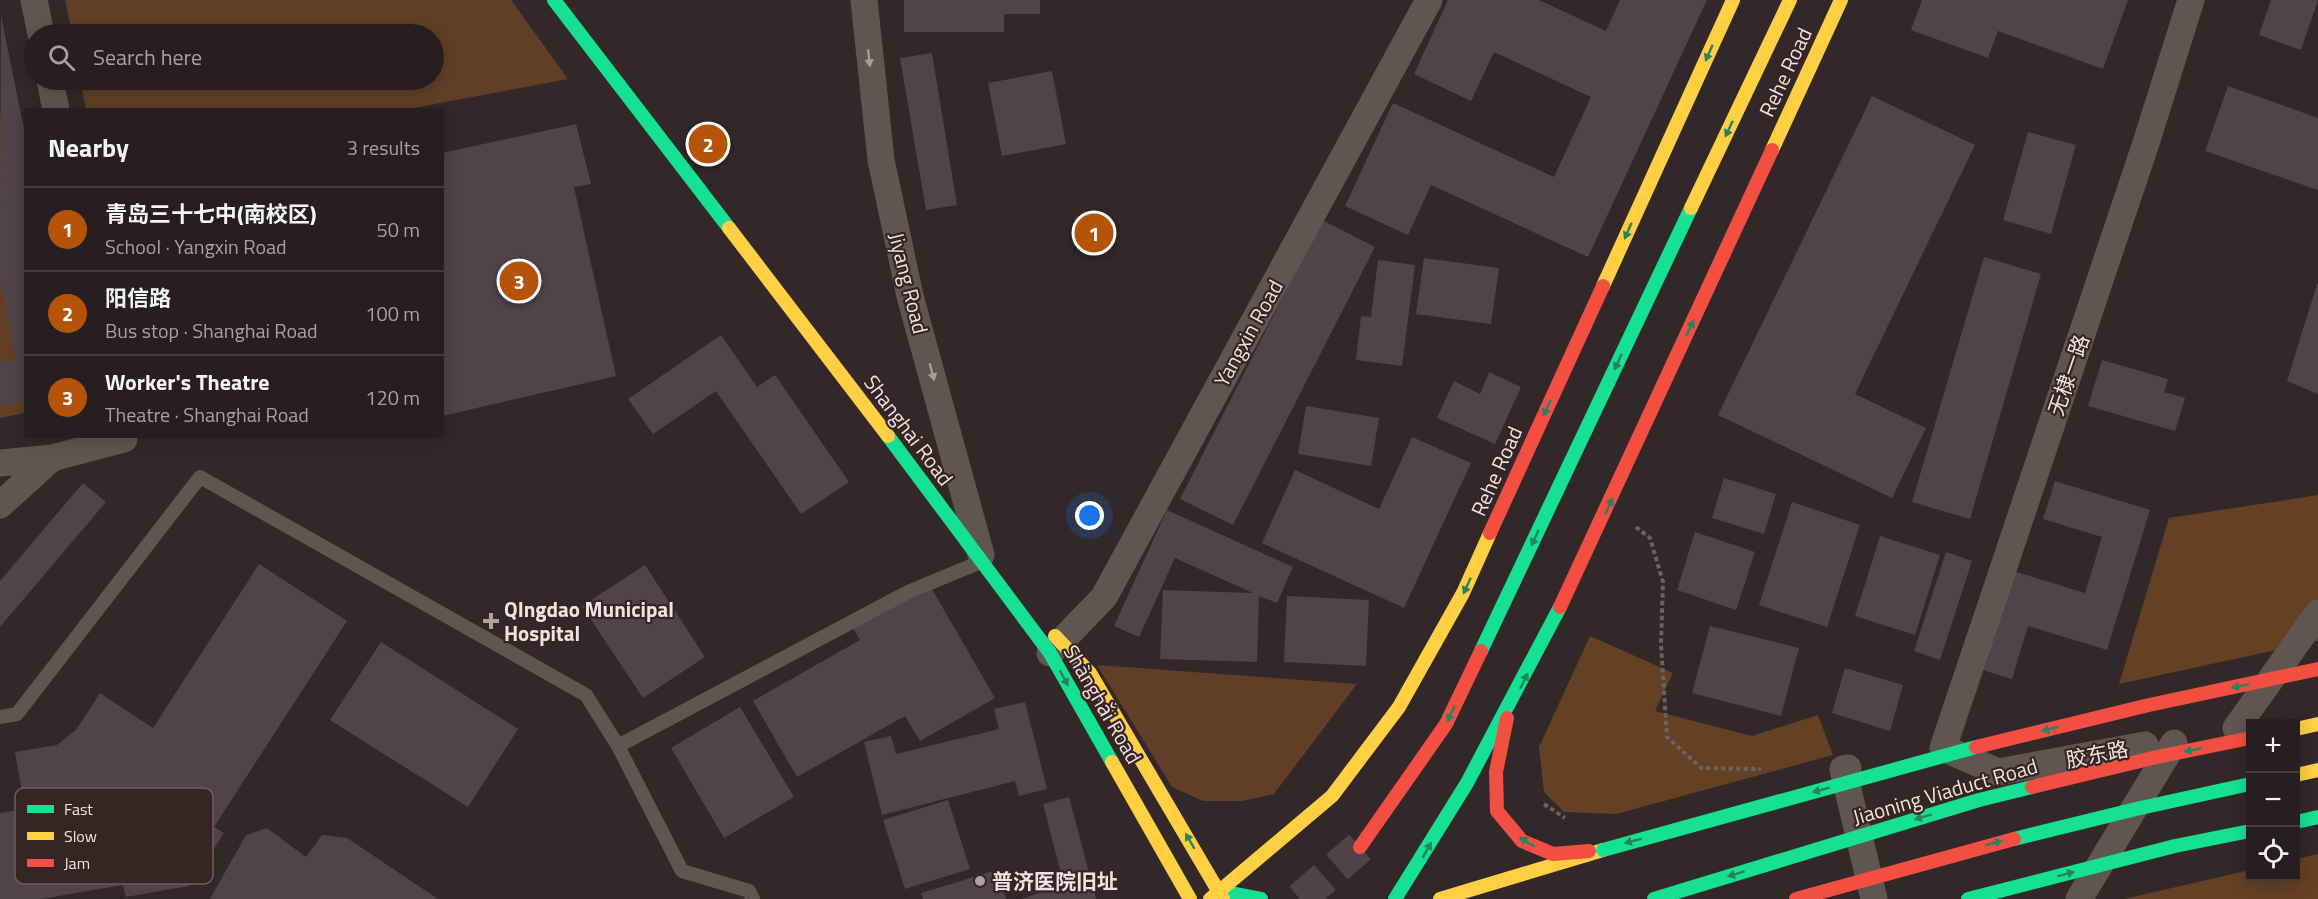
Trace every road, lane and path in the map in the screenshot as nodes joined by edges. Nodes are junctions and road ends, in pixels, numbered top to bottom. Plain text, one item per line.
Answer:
1 (34, 0) edge
2 (554, 0) edge
3 (864, 0) edge
4 (1429, 0) edge
5 (1733, 0) edge
6 (1790, 0) edge
7 (1841, 0) edge
8 (2191, 0) edge
9 (39, 24) edge
10 (52, 90) edge
11 (56, 108) edge
12 (124, 438) edge
13 (52, 458) junction
14 (0, 463) edge
15 (0, 505) edge
16 (1610, 505) junction
17 (983, 561) junction
18 (2318, 613) edge
19 (1055, 647) junction
20 (2318, 669) edge
21 (1509, 712) junction
22 (0, 717) edge
23 (2253, 719) edge
24 (2318, 724) edge
25 (2300, 729) edge
26 (2246, 731) edge
27 (2300, 731) edge
28 (2318, 734) edge
29 (2176, 739) junction
30 (618, 746) junction
31 (1943, 748) junction
32 (1772, 769) dead end
33 (2318, 770) edge
34 (2300, 774) edge
35 (2246, 785) edge
36 (2318, 817) edge
37 (2300, 821) edge
38 (2246, 832) edge
39 (1360, 847) tunnel mouth
40 (1603, 850) junction
41 (1218, 896) edge
42 (753, 899) edge
43 (1190, 899) edge
44 (1261, 899) edge
45 (1395, 899) edge
46 (1440, 899) edge
47 (1654, 899) edge
48 (1796, 899) edge
49 (1874, 899) edge
50 (1968, 899) edge
51 (2079, 899) edge

1 - 9 street
2 - 17 main road, Shanghai Road
3 -> 17 street, Jiyang Road
4 - 19 street, Yangxin Road
5 -> 41 main road, Rehe Road
6 -> 39 main road
16 -> 7 main road, Rehe Road
8 - 31 street, 无棣一路
10 - 11 street
12 - 13 street
13 - 14 street
13 - 15 street
21 -> 16 main road, Rehe Road
16 - 32 path
17 - 19 main road, Shànghǎi Road
17 - 30 lane
18 - 23 street
41 -> 19 main road
19 -> 43 main road, Shànghǎi Road
20 -> 40 main road, bridge
40 -> 21 main road
45 -> 21 main road, Rehe Road
22 - 30 lane
24 - 25 main road
26 - 29 street, 胶东路
26 -> 47 main road, Jiaoning Viaduct Road, bridge
27 - 28 street
29 - 31 street, 胶东路
29 - 51 street
30 - 42 lane
31 - 49 street
33 - 34 main road
48 -> 35 main road, bridge
36 - 37 main road
50 -> 38 main road, bridge
40 - 46 main road
41 - 44 main road

